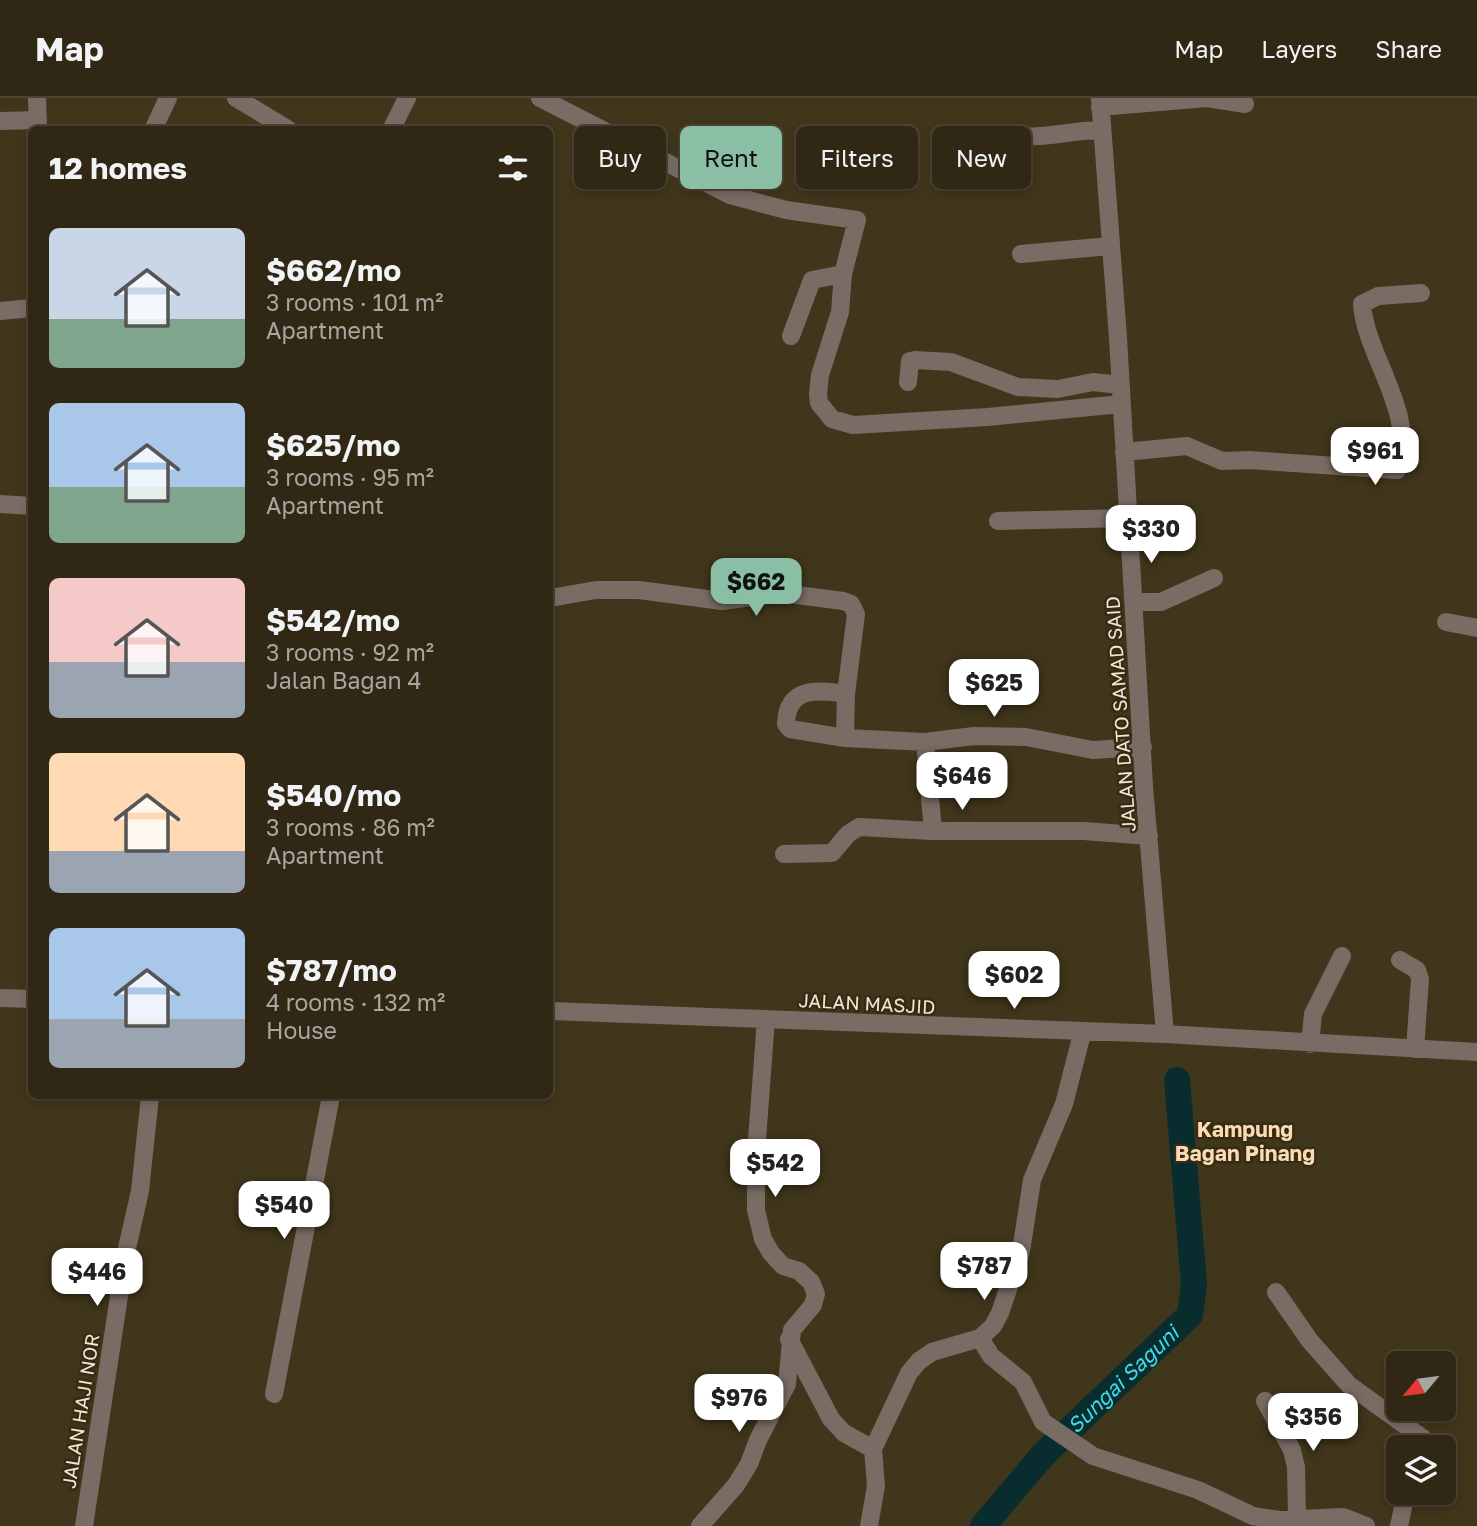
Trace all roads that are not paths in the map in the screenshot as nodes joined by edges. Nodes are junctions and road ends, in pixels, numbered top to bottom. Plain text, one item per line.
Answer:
1 (37, 98) edge
2 (168, 98) edge
3 (236, 98) edge
4 (407, 98) edge
5 (540, 98) edge
6 (1206, 98) edge
7 (1100, 102) edge
8 (1245, 104) dead end
9 (0, 121) edge
10 (38, 125) edge
11 (155, 126) edge
12 (282, 126) edge
13 (393, 126) edge
14 (1101, 130) junction
15 (1031, 137) edge
16 (1110, 246) junction
17 (1021, 254) dead end
18 (843, 274) junction
19 (1421, 293) dead end
20 (28, 308) edge
21 (0, 311) edge
22 (791, 336) dead end
23 (908, 382) dead end
24 (1120, 385) junction
25 (1121, 404) junction
26 (1124, 452) junction
27 (0, 504) edge
28 (28, 506) edge
29 (1129, 517) junction
30 (998, 521) dead end
31 (1214, 578) dead end
32 (553, 597) edge
33 (1134, 602) junction
34 (1446, 622) dead end
35 (1477, 628) edge
36 (846, 694) junction
37 (845, 738) junction
38 (925, 742) junction
39 (1143, 747) junction
40 (933, 831) junction
41 (1149, 836) junction
42 (784, 854) dead end
43 (1342, 956) dead end
44 (1400, 960) dead end
45 (0, 998) edge
46 (28, 999) edge
47 (553, 1011) edge
48 (766, 1019) junction
49 (1082, 1034) junction
50 (1165, 1034) junction
51 (1310, 1044) junction
52 (1415, 1049) junction
53 (1477, 1052) edge
54 (150, 1099) edge
55 (330, 1099) edge
56 (1276, 1292) dead end
57 (980, 1338) junction
58 (789, 1339) junction
59 (812, 1380) junction
60 (787, 1384) junction
61 (274, 1394) dead end
62 (1265, 1401) dead end
63 (1418, 1435) edge
64 (873, 1449) junction
65 (1403, 1505) edge
66 (1297, 1518) junction
67 (84, 1526) edge
68 (699, 1526) edge
69 (869, 1526) edge
70 (1318, 1526) edge
71 (1366, 1526) edge
72 (1399, 1526) edge

1 - 10 street
2 - 11 street
3 - 12 street
4 - 13 street
5 - 18 street
6 - 7 street
6 - 8 street
7 - 14 street, JALAN DATO SAMAD SAID
9 - 10 street
14 - 15 street
14 - 16 street, JALAN DATO SAMAD SAID
16 - 17 street
16 - 24 street, JALAN DATO SAMAD SAID
18 - 22 street
18 - 25 street
19 - 26 street
20 - 21 street
23 - 24 street
24 - 25 street, JALAN DATO SAMAD SAID
25 - 26 street, JALAN DATO SAMAD SAID
26 - 29 street, JALAN DATO SAMAD SAID
27 - 28 street
29 - 30 street
29 - 33 street, JALAN DATO SAMAD SAID
31 - 33 street
32 - 36 street
33 - 39 street, JALAN DATO SAMAD SAID
34 - 35 street
36 - 37 street
36 - 37 street
37 - 38 street
38 - 39 street
38 - 40 street
39 - 41 street, JALAN DATO SAMAD SAID
40 - 41 street
40 - 42 street
41 - 50 street, JALAN DATO SAMAD SAID
43 - 51 street
44 - 52 street
45 - 46 street
47 - 48 street, JALAN MASJID
48 - 49 street, JALAN MASJID
48 - 58 street
49 - 50 street, JALAN MASJID
49 - 57 street
50 - 51 street, JALAN MASJID
51 - 52 street, JALAN MASJID
52 - 53 street, JALAN MASJID
54 - 67 street, JALAN HAJI NOR
55 - 61 street
56 - 63 street
57 - 64 street
57 - 66 street
58 - 59 street
58 - 60 street
59 - 60 street
59 - 64 street
60 - 68 street
62 - 66 street
64 - 69 street
65 - 72 street
66 - 70 street
66 - 71 street

